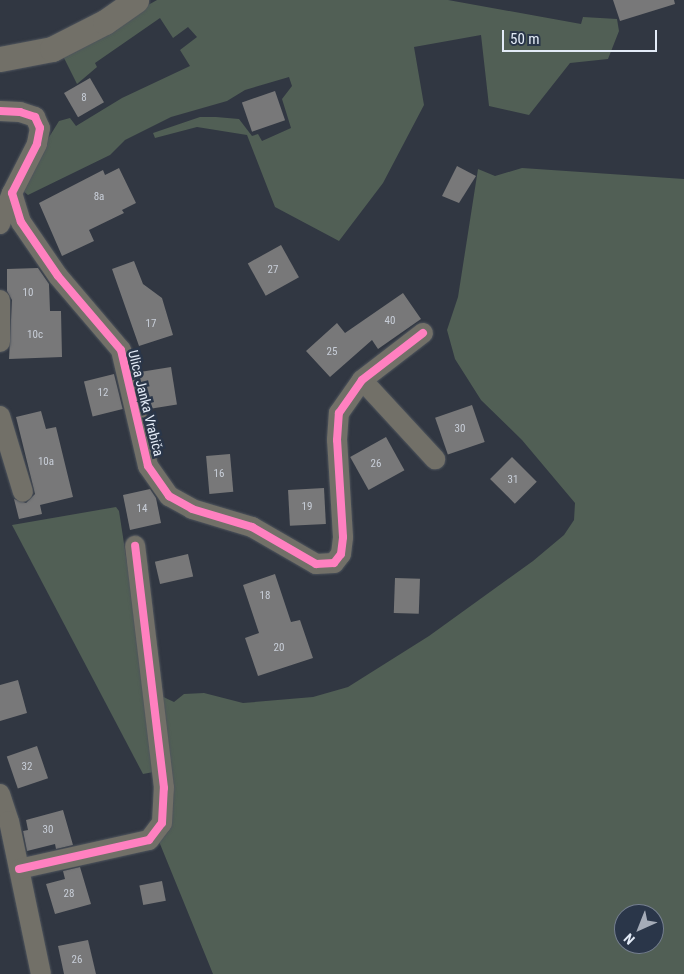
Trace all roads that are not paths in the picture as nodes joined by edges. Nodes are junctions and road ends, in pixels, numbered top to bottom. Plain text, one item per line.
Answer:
1 (136, 0) edge
2 (0, 59) edge
3 (0, 111) edge
4 (12, 193) junction
5 (0, 224) edge
6 (0, 300) edge
7 (423, 333) dead end
8 (0, 342) edge
9 (362, 380) junction
10 (0, 416) edge
11 (435, 459) dead end
12 (22, 492) dead end
13 (135, 546) dead end
14 (0, 794) edge
15 (20, 869) junction
16 (41, 974) edge

1 - 2 street
3 - 4 street
4 - 5 street
4 - 9 street, Ulica Janka Vrabiča
6 - 8 street
7 - 9 street, Ulica Janka Vrabiča
9 - 11 street
10 - 12 street
13 - 15 street
14 - 15 street
15 - 16 street

